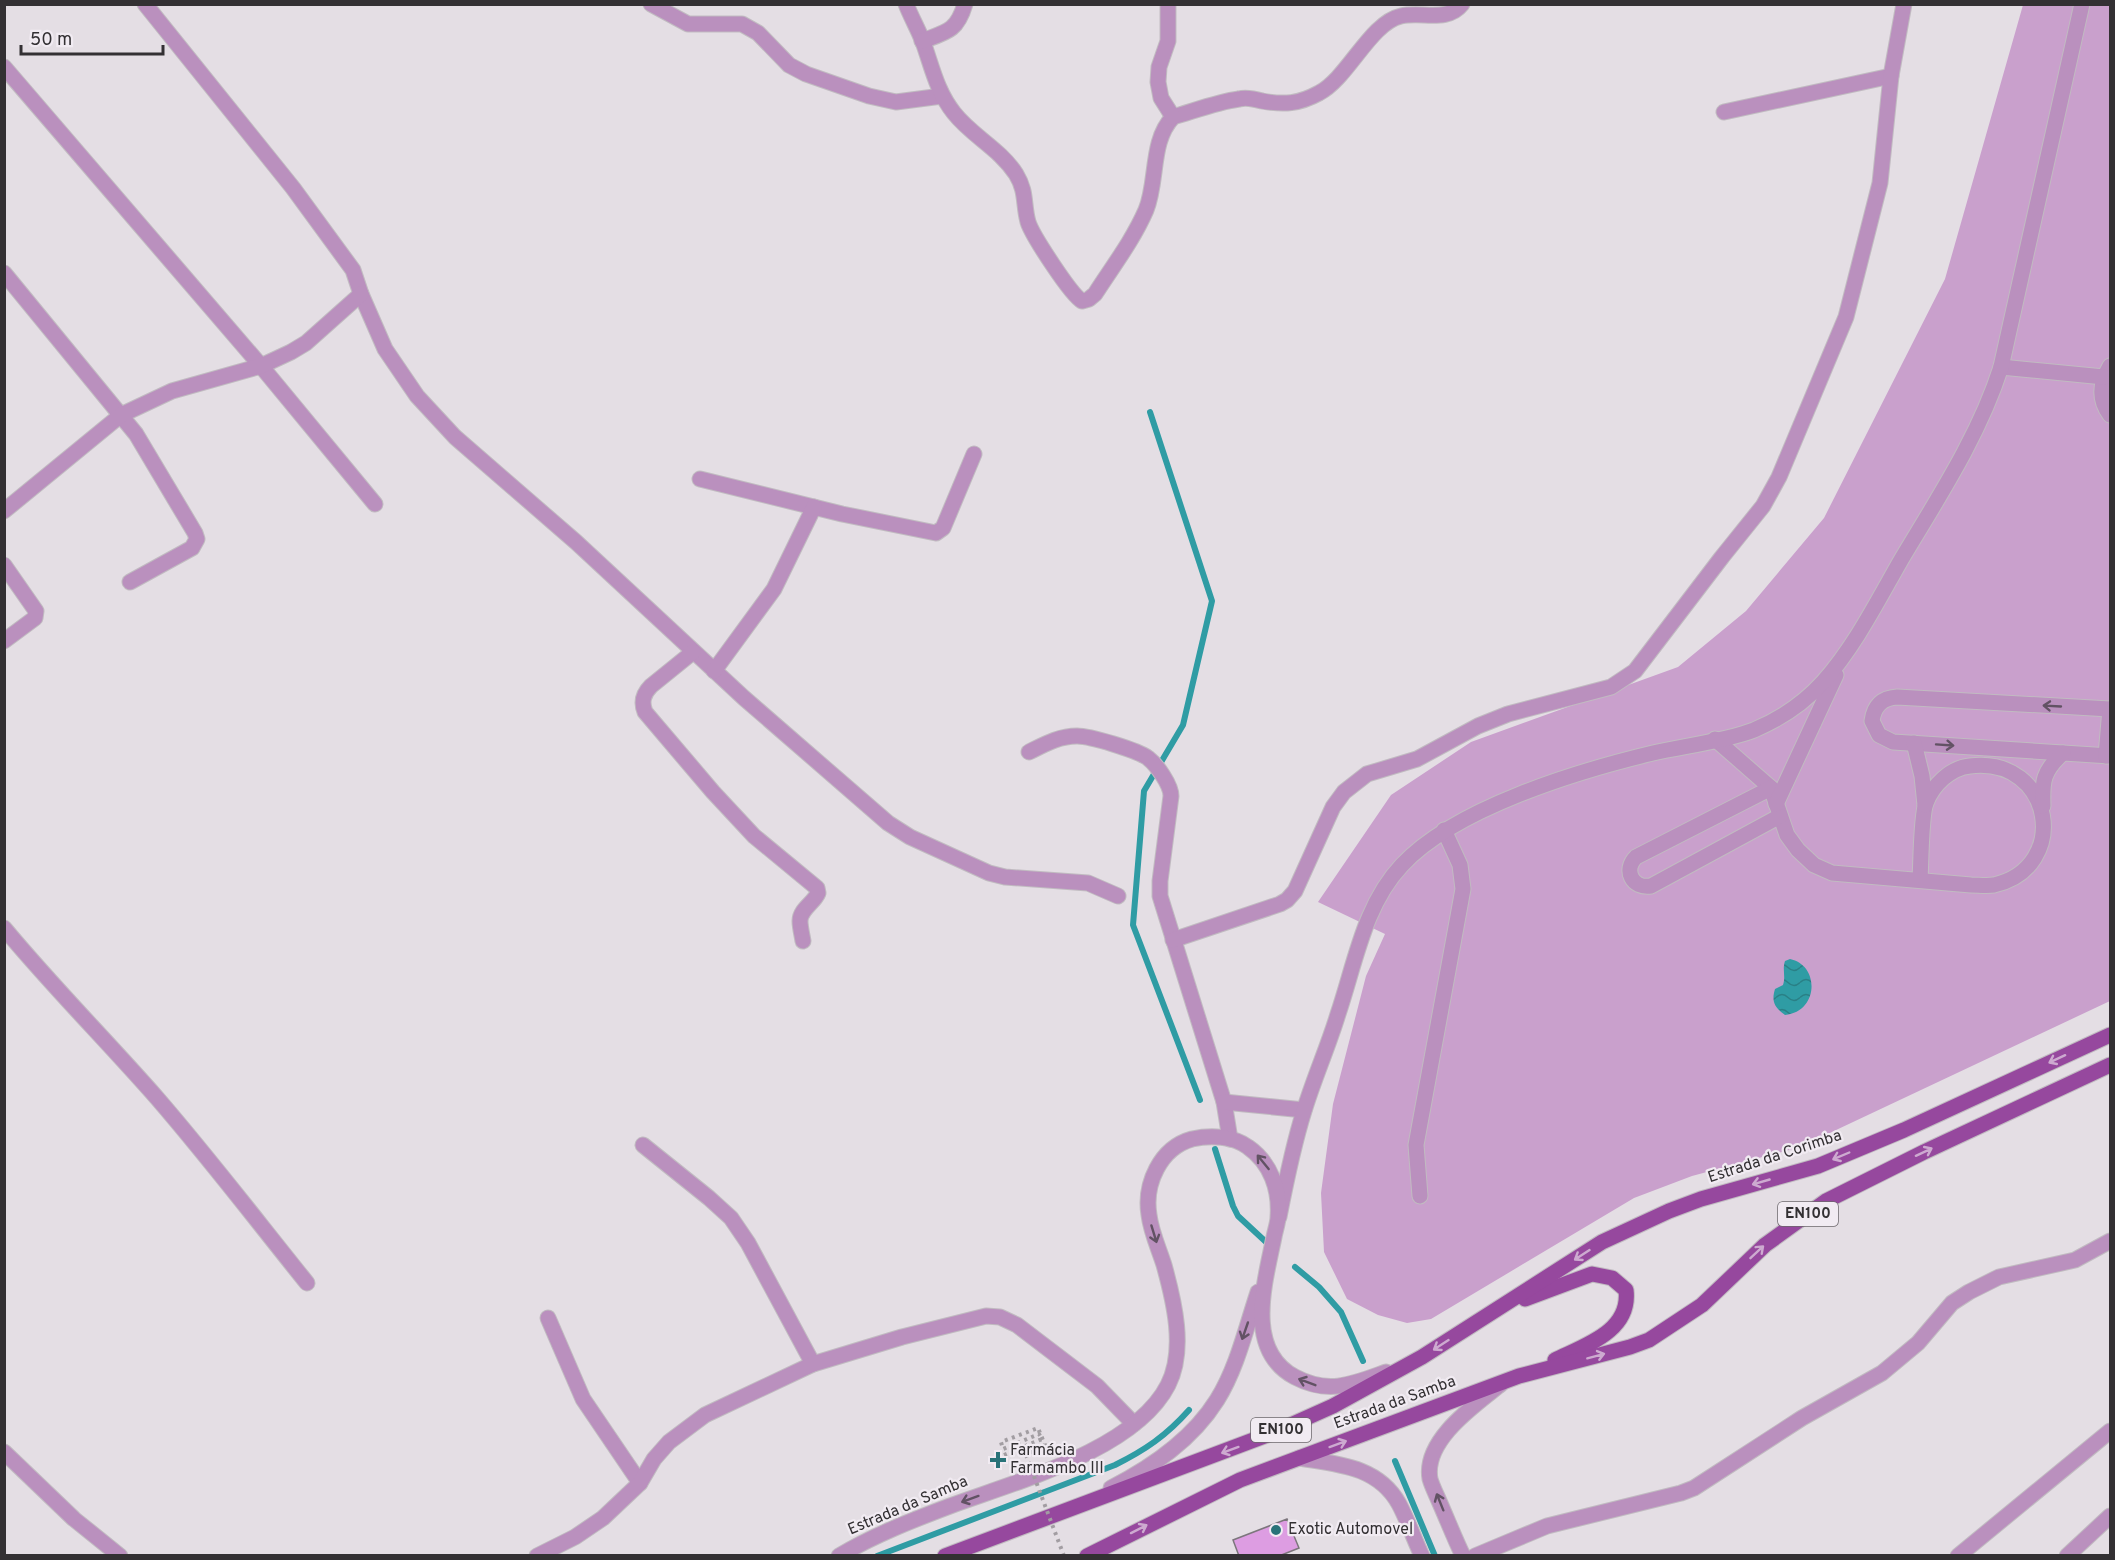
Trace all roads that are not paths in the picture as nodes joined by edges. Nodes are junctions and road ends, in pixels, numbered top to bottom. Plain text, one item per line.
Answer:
1 (145, 4) edge
2 (651, 4) edge
3 (906, 4) edge
4 (965, 4) edge
5 (1168, 4) edge
6 (1462, 4) edge
7 (1904, 4) edge
8 (2082, 4) edge
9 (922, 41) junction
10 (4, 67) edge
11 (1891, 76) junction
12 (942, 96) junction
13 (1724, 112) dead end
14 (1173, 117) junction
15 (4, 273) edge
16 (361, 294) junction
17 (261, 366) junction
18 (2001, 367) junction
19 (2107, 372) edge
20 (121, 415) junction
21 (2110, 415) edge
22 (974, 454) dead end
23 (700, 478) dead end
24 (375, 504) dead end
25 (814, 507) junction
26 (4, 511) edge
27 (4, 565) edge
28 (130, 582) dead end
29 (4, 641) edge
30 (693, 652) junction
31 (1846, 653) junction
32 (714, 671) junction
33 (2110, 709) edge
34 (1715, 739) junction
35 (1914, 743) junction
36 (1029, 752) dead end
37 (2063, 753) junction
38 (2108, 756) edge
39 (1771, 788) junction
40 (1925, 805) junction
41 (1778, 810) junction
42 (2044, 827) junction
43 (1444, 830) junction
44 (1920, 880) junction
45 (1118, 896) dead end
46 (5, 930) edge
47 (1173, 940) junction
48 (803, 941) dead end
49 (2110, 1035) edge
50 (2110, 1065) edge
51 (1224, 1102) junction
52 (1304, 1110) junction
53 (1230, 1139) junction
54 (643, 1145) dead end
55 (1420, 1196) dead end
56 (1279, 1217) junction
57 (2110, 1240) edge
58 (1270, 1255) junction
59 (308, 1283) dead end
60 (1491, 1313) junction
61 (548, 1318) dead end
62 (1422, 1357) junction
63 (813, 1364) junction
64 (1520, 1376) junction
65 (1503, 1382) junction
66 (1134, 1424) junction
67 (2110, 1431) edge
68 (4, 1452) edge
69 (1299, 1458) junction
70 (640, 1483) junction
71 (1081, 1503) junction
72 (2110, 1516) edge
73 (120, 1556) edge
74 (537, 1556) edge
75 (839, 1556) edge
76 (945, 1556) edge
77 (1087, 1556) edge
78 (1422, 1556) edge
79 (1463, 1556) edge
80 (1475, 1556) edge
81 (1958, 1556) edge
82 (2067, 1556) edge

1 - 16 street
2 - 12 street
3 - 9 street
4 - 9 street
5 - 14 street
6 - 14 street
7 - 11 street
8 - 18 street
9 - 12 street
10 - 17 street
11 - 13 street
11 - 47 street
12 - 14 street
15 - 20 street
16 - 17 street
16 - 30 street
17 - 20 street
17 - 24 street
18 - 19 street
18 - 31 street
19 - 21 street
20 - 26 street
20 - 28 street
22 - 25 street
23 - 25 street
25 - 32 street
27 - 29 street
30 - 32 street
30 - 48 street
31 - 34 street
31 - 41 street
32 - 45 street
33 -> 35 street
33 - 38 street
34 - 39 street
34 - 43 street
35 -> 37 street
35 - 40 street
36 - 47 street
37 - 38 street
37 - 42 street
39 - 41 street
39 - 41 street
40 - 42 street
40 - 44 street
41 - 44 street
42 - 44 street
43 - 52 street
43 - 55 street
46 - 59 street
47 - 51 street
49 -> 60 main road, Estrada da Corimba / EN100
64 -> 50 main road, EN100
51 - 52 street
51 - 53 street
52 - 56 street
56 -> 53 street, Estrada da Samba
53 -> 66 street, Estrada da Samba
54 - 63 street
56 - 58 street, Estrada da Samba
57 - 80 street
62 -> 58 street, Estrada da Samba
58 -> 71 street, Estrada da Samba
60 -> 62 main road, Estrada da Samba / EN100
60 - 64 main road
61 - 70 street
62 -> 71 main road, Estrada da Samba / EN100
63 - 66 street
63 - 70 street
64 - 65 main road, Estrada da Samba / EN100
69 -> 65 main road, Estrada da Samba / EN100
79 -> 65 street
66 -> 75 street, Estrada da Samba
67 - 81 street
68 - 73 street
77 -> 69 main road, Estrada da Samba / EN100
69 - 78 street
70 - 74 street
71 - 76 main road, Estrada da Samba / EN100
72 - 82 street

